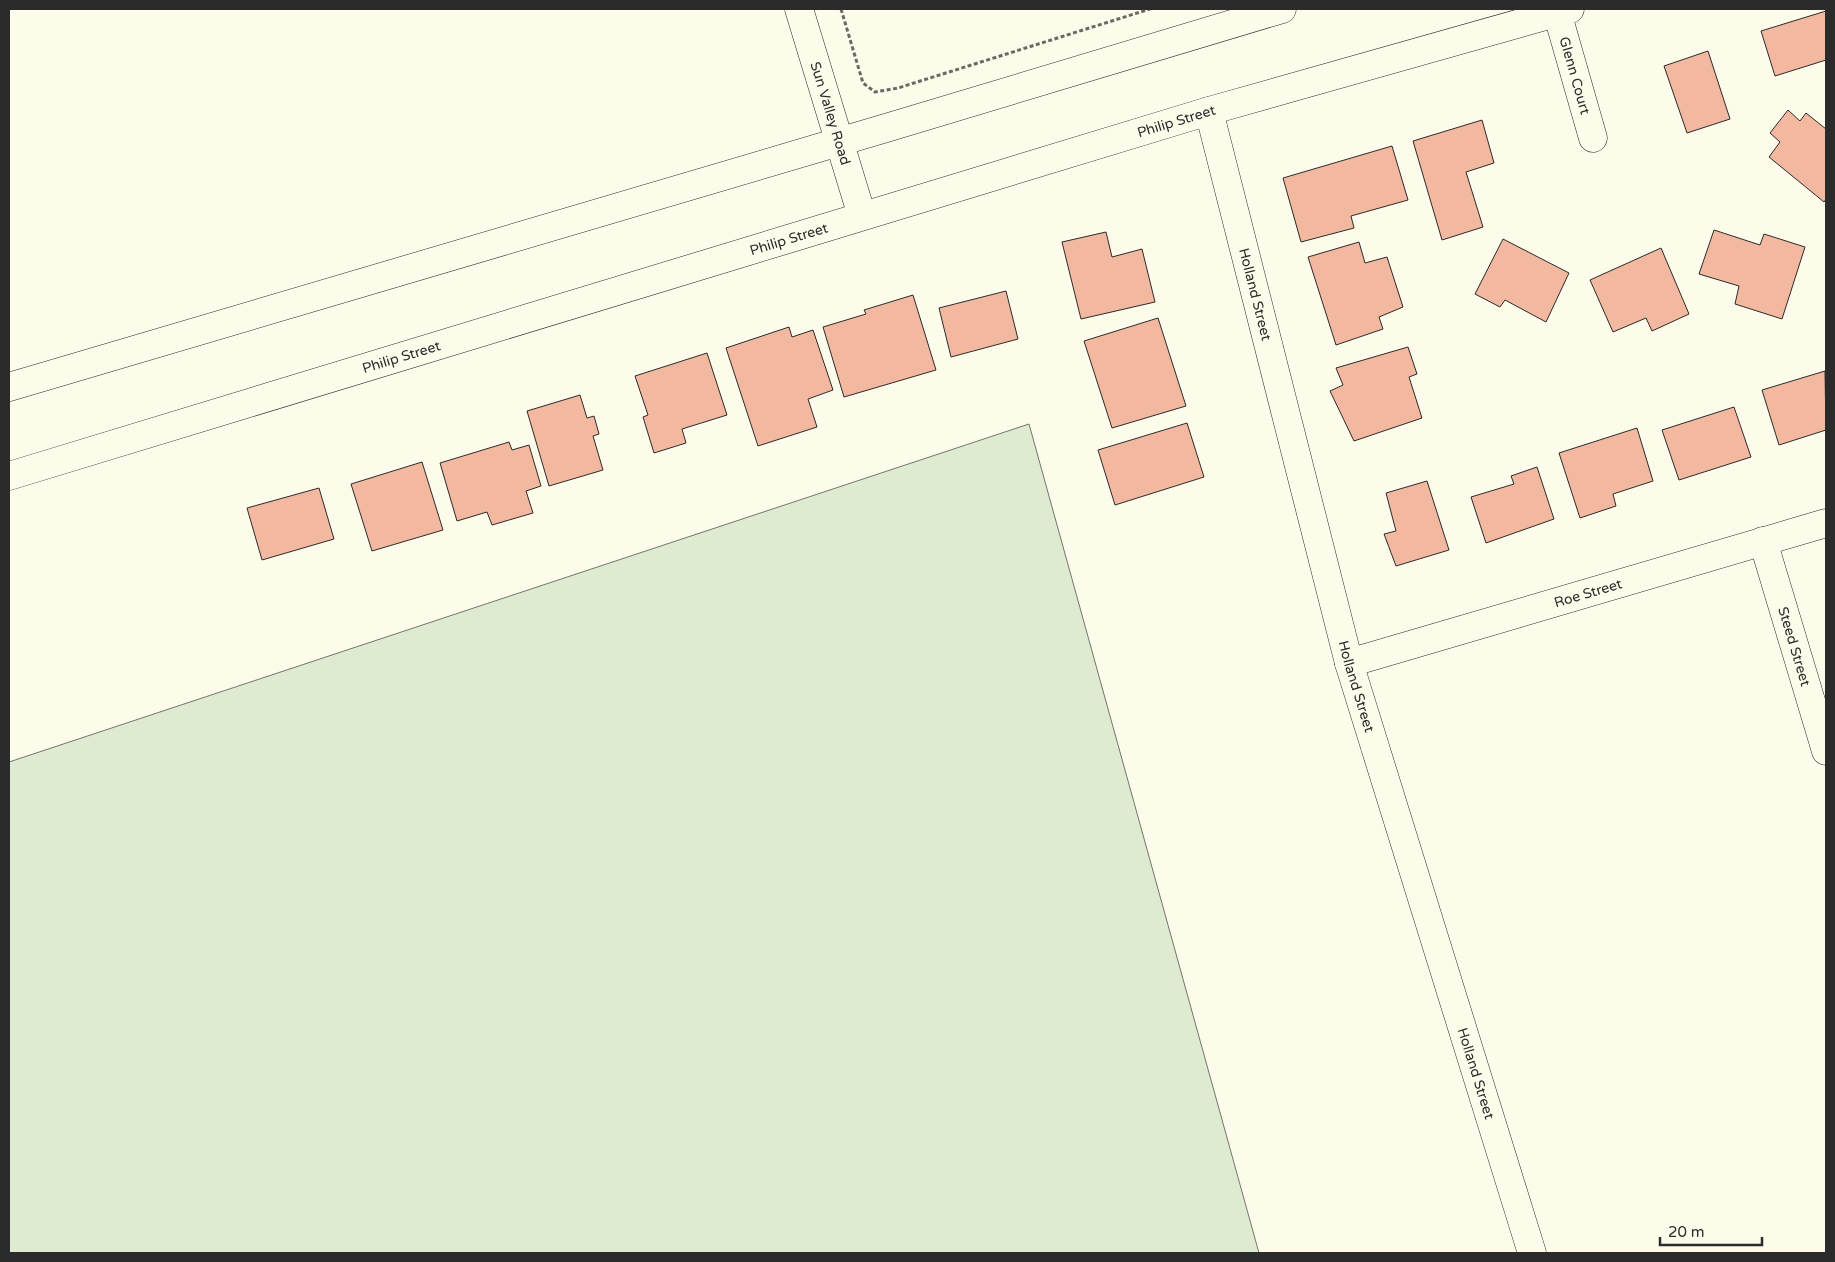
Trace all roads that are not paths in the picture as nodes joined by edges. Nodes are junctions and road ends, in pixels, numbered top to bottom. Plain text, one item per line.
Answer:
1 (799, 9) edge
2 (1282, 9) edge
3 (1564, 11) edge
4 (1209, 111) junction
5 (1593, 138) dead end
6 (838, 142) junction
7 (862, 216) junction
8 (9, 387) edge
9 (9, 476) edge
10 (1826, 523) edge
11 (1763, 541) junction
12 (1348, 663) junction
13 (1826, 751) edge
14 (1532, 1253) edge

1 - 6 main road, Sun Valley Road
2 - 6 main road
3 - 4 main road, Philip Street
3 - 5 main road, Glenn Court
4 - 7 main road, Philip Street
4 - 12 main road, Holland Street
6 - 7 main road, Sun Valley Road
6 - 8 main road
7 - 9 main road, Philip Street
10 - 11 main road, Roe Street
11 - 12 main road, Roe Street
11 - 13 main road, Steed Street
12 - 14 main road, Holland Street

